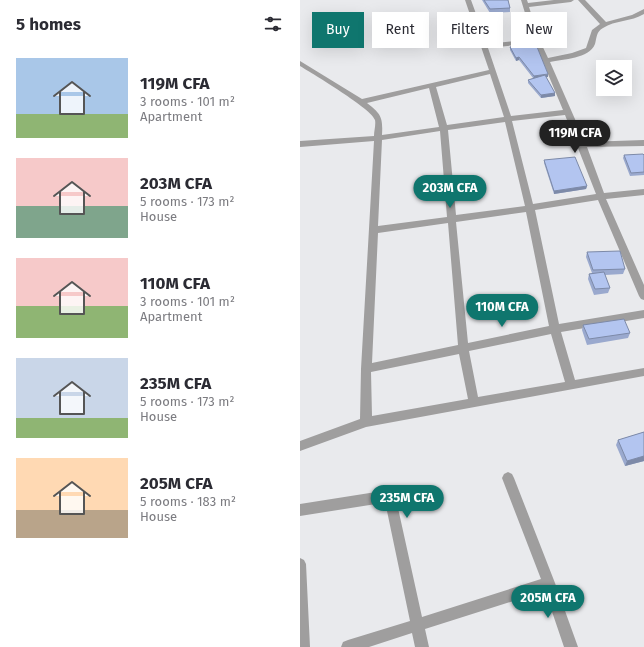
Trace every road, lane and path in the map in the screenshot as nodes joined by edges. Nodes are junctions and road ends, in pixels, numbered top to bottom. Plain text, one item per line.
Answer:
1 (468, 0) edge
2 (571, 0) edge
3 (581, 0) edge
4 (525, 2) edge
5 (644, 11) edge
6 (472, 12) edge
7 (528, 12) edge
8 (604, 24) junction
9 (485, 48) edge
10 (540, 48) edge
11 (546, 61) junction
12 (300, 63) edge
13 (493, 71) junction
14 (432, 85) junction
15 (361, 102) junction
16 (568, 112) junction
17 (508, 119) junction
18 (444, 129) junction
19 (378, 138) junction
20 (644, 143) edge
21 (300, 144) edge
22 (582, 145) junction
23 (644, 192) edge
24 (602, 196) junction
25 (530, 208) junction
26 (452, 219) junction
27 (374, 230) junction
28 (644, 296) edge
29 (644, 314) edge
30 (555, 329) junction
31 (463, 348) junction
32 (366, 369) junction
33 (644, 372) edge
34 (572, 386) junction
35 (474, 402) junction
36 (366, 422) junction
37 (300, 446) edge
38 (508, 478) dead end
39 (300, 510) edge
40 (300, 564) edge
41 (550, 582) junction
42 (416, 624) junction
43 (303, 647) edge
44 (348, 647) edge
45 (422, 647) edge
46 (570, 647) edge

1 - 6 street
2 - 4 street
3 - 8 street
4 - 7 street
5 - 8 street
8 - 11 street
9 - 13 street
10 - 11 street
11 - 16 street
12 - 15 street
13 - 14 street
13 - 17 street
14 - 15 street
14 - 18 street
15 - 19 street
16 - 17 street
16 - 22 street
17 - 18 street
17 - 25 street
18 - 19 street
18 - 26 street
19 - 21 street
19 - 27 street
20 - 22 street
22 - 24 street
23 - 24 street
24 - 25 street
24 - 28 street
25 - 26 street
25 - 30 street
26 - 27 street
26 - 31 street
27 - 32 street
29 - 30 street
30 - 31 street
30 - 34 street
31 - 32 street
31 - 35 street
32 - 36 street
33 - 34 street
34 - 35 street
35 - 36 street
36 - 37 street
38 - 41 street
39 - 42 street
40 - 43 street
41 - 42 street
41 - 46 street
42 - 44 street
42 - 45 street

